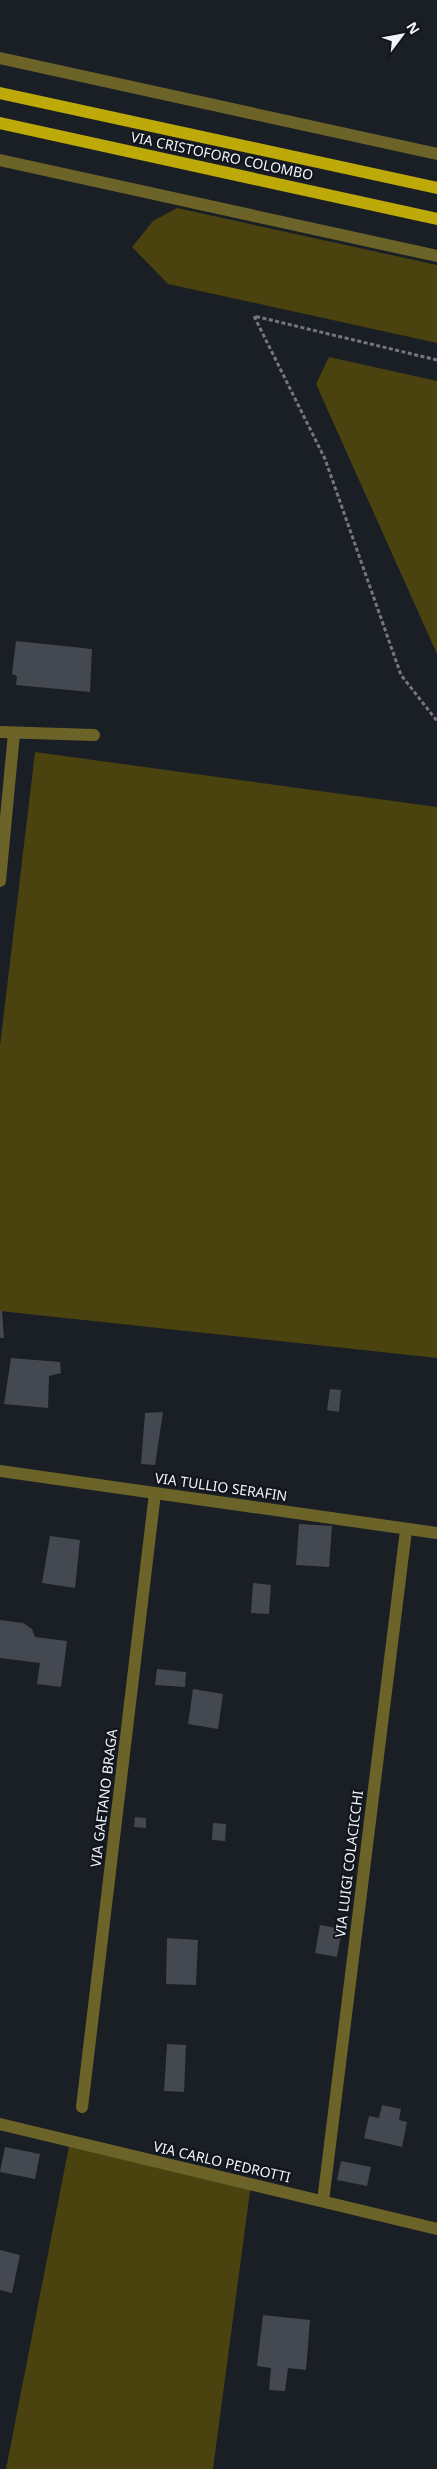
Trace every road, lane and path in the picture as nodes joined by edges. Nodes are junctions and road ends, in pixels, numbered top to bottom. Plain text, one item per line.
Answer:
1 (0, 58) edge
2 (0, 93) edge
3 (0, 123) edge
4 (437, 154) edge
5 (0, 160) edge
6 (437, 188) edge
7 (437, 219) edge
8 (437, 256) edge
9 (437, 360) edge
10 (437, 721) edge
11 (0, 732) edge
12 (14, 733) junction
13 (94, 735) dead end
14 (0, 881) edge
15 (0, 1471) edge
16 (155, 1493) junction
17 (406, 1530) junction
18 (437, 1533) edge
19 (82, 2107) dead end
20 (0, 2124) edge
21 (323, 2201) junction
22 (437, 2229) edge

1 - 4 street
2 - 6 main road, VIA CRISTOFORO COLOMBO
3 - 7 main road, VIA CRISTOFORO COLOMBO
5 - 8 street
9 - 10 path
11 - 12 street
12 - 13 street
12 - 14 street
15 - 16 street, VIA TULLIO SERAFIN
16 - 17 street, VIA TULLIO SERAFIN
16 - 19 street, VIA GAETANO BRAGA
17 - 18 street, VIA TULLIO SERAFIN
17 - 21 street, VIA LUIGI COLACICCHI
20 - 21 street, VIA CARLO PEDROTTI
21 - 22 street, VIA CARLO PEDROTTI

